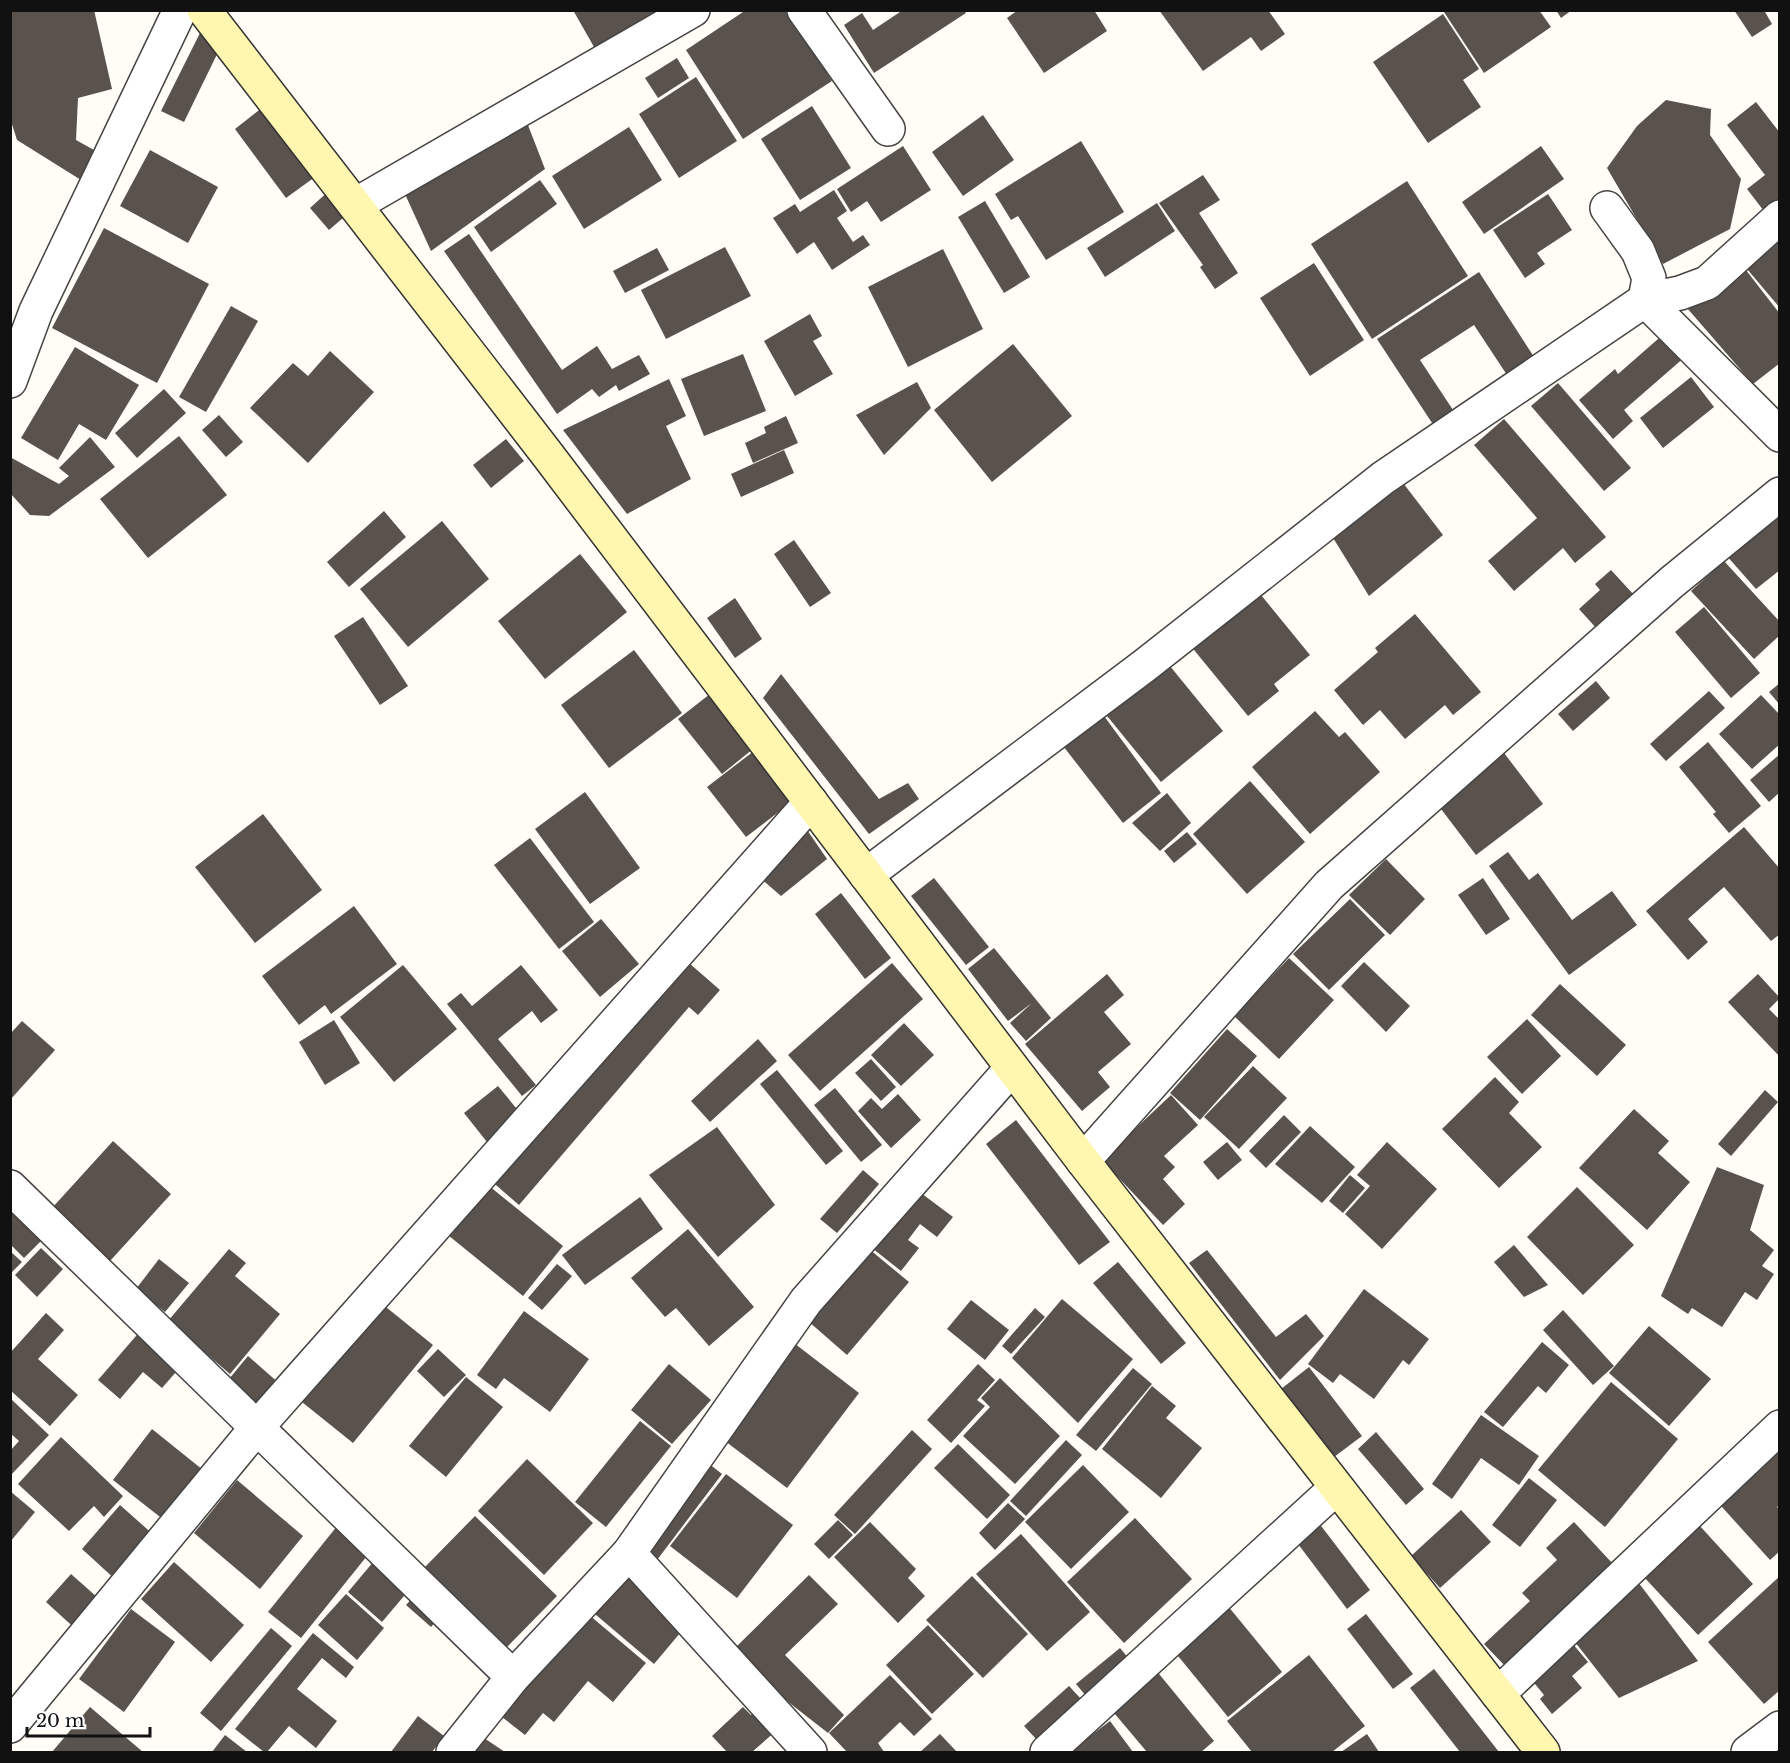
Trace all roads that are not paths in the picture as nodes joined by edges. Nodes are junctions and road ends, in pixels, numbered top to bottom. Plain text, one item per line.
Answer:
1 (180, 10) edge
2 (204, 10) edge
3 (693, 10) edge
4 (804, 10) edge
5 (888, 129) dead end
6 (355, 205) junction
7 (1607, 208) dead end
8 (1779, 217) edge
9 (1645, 300) junction
10 (10, 381) edge
11 (1779, 435) edge
12 (1779, 494) edge
13 (811, 802) junction
14 (866, 875) junction
15 (1012, 1068) junction
16 (1083, 1161) junction
17 (10, 1187) edge
18 (258, 1426) junction
19 (1779, 1427) edge
20 (1336, 1488) junction
21 (629, 1552) junction
22 (513, 1677) junction
23 (1498, 1694) junction
24 (10, 1726) edge
25 (1779, 1728) edge
26 (453, 1752) edge
27 (810, 1752) edge
28 (1047, 1752) edge
29 (1543, 1752) edge
30 (1748, 1752) edge

1 - 10 street
2 - 6 street
3 - 6 street
4 - 5 street
6 - 13 street
7 - 9 street
8 - 9 street
9 - 11 street
9 - 14 street
12 - 16 street
13 - 14 street
13 - 18 street
14 - 15 street
15 - 16 street
15 - 21 street
16 - 20 street
17 - 18 street
18 - 22 street
18 - 24 street
19 - 23 street
20 - 23 street
20 - 28 street
21 - 22 street
21 - 27 street
22 - 26 street
23 - 29 street
25 - 30 street

